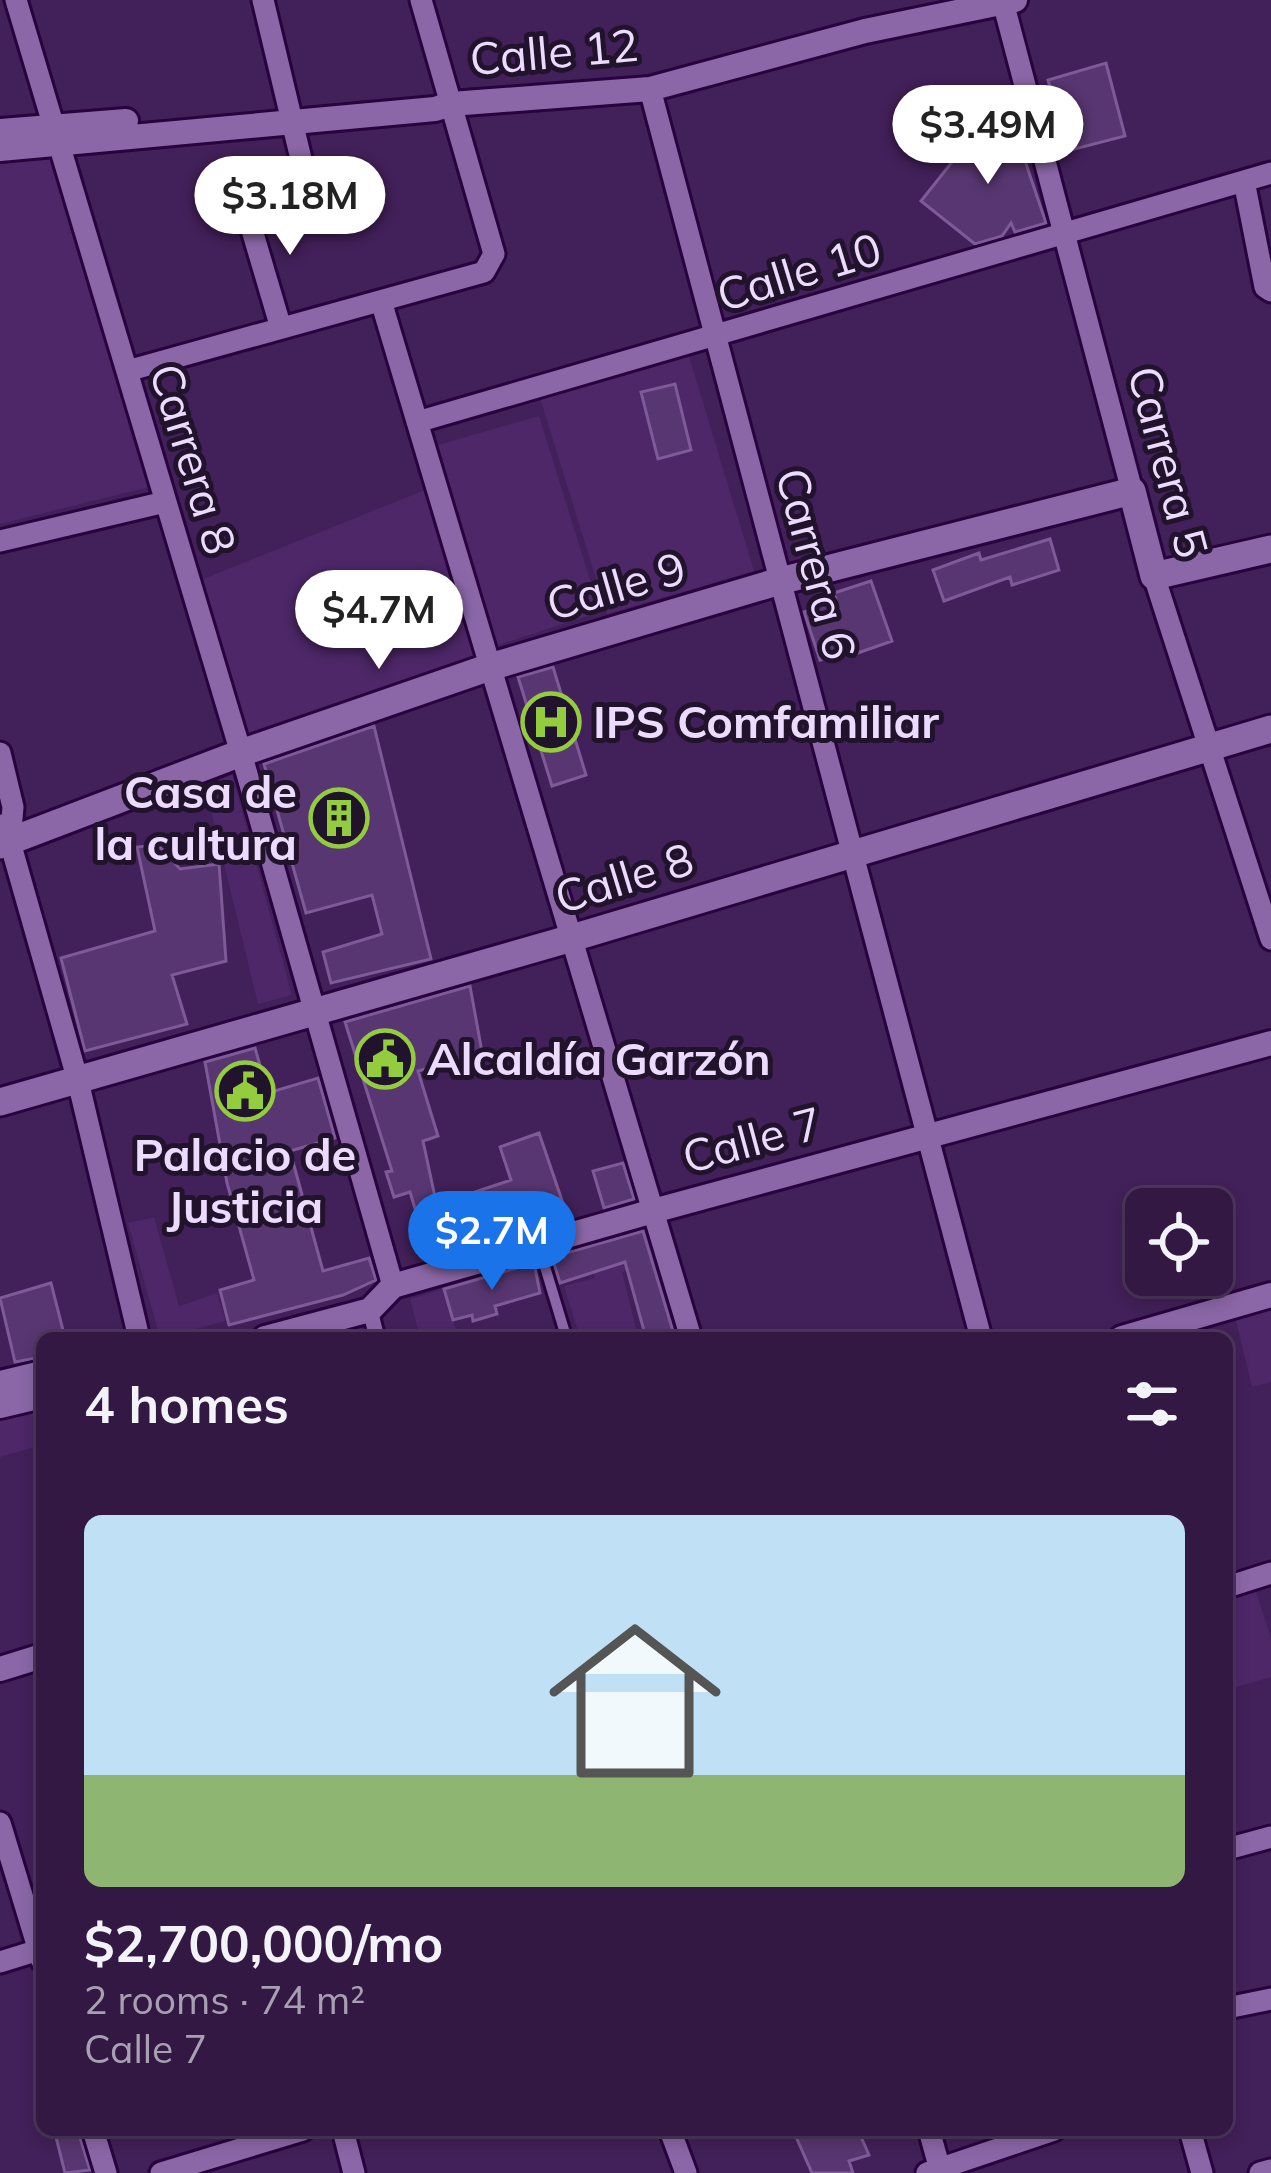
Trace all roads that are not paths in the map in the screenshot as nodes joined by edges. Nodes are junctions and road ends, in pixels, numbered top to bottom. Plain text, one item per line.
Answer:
1 (16, 0) edge
2 (263, 0) edge
3 (421, 0) edge
4 (1009, 1) edge
5 (650, 89) junction
6 (451, 104) junction
7 (290, 115) junction
8 (0, 131) edge
9 (54, 135) junction
10 (0, 149) edge
11 (1271, 173) edge
12 (1244, 181) junction
13 (1064, 234) junction
14 (1270, 290) edge
15 (380, 301) junction
16 (281, 328) junction
17 (716, 337) junction
18 (127, 371) junction
19 (417, 422) junction
20 (1132, 491) junction
21 (165, 502) junction
22 (0, 542) edge
23 (1271, 549) edge
24 (1154, 576) junction
25 (781, 581) junction
26 (490, 667) junction
27 (1271, 728) edge
28 (1207, 747) junction
29 (0, 753) edge
30 (241, 753) junction
31 (3, 838) edge
32 (852, 852) junction
33 (572, 938) junction
34 (1271, 939) edge
35 (315, 1012) junction
36 (1271, 1043) edge
37 (78, 1081) junction
38 (0, 1102) edge
39 (927, 1136) junction
40 (653, 1211) junction
41 (538, 1244) junction
42 (393, 1286) junction
43 (1271, 1294) edge
44 (370, 1310) junction
45 (138, 1332) edge
46 (288, 1332) edge
47 (376, 1332) edge
48 (565, 1332) edge
49 (689, 1332) edge
50 (979, 1332) edge
51 (1142, 1332) edge
52 (36, 1374) edge
53 (0, 1383) edge
54 (36, 1397) edge
55 (0, 1406) edge
56 (1271, 1573) edge
57 (1233, 1585) edge
58 (36, 1658) edge
59 (0, 1669) edge
60 (0, 1822) edge
61 (1271, 1837) edge
62 (1233, 1847) edge
63 (36, 1937) edge
64 (36, 1954) edge
65 (0, 1962) edge
66 (1271, 1999) edge
67 (1233, 2007) edge
68 (95, 2136) edge
69 (283, 2136) edge
70 (345, 2136) edge
71 (672, 2136) edge
72 (929, 2136) edge
73 (1037, 2136) edge
74 (1192, 2136) edge
75 (1271, 2170) edge
76 (936, 2171) edge
77 (106, 2173) edge
78 (161, 2173) edge
79 (354, 2173) edge
80 (686, 2173) edge
81 (1202, 2173) edge
82 (1260, 2173) edge

1 - 9 street, Carrera 8
2 - 7 street
3 - 6 street
4 - 5 street, Calle 12
4 - 13 street, Carrera 5
5 - 6 street, Calle 12
5 - 17 street, Carrera 6
6 - 7 street, Calle 12
6 - 15 street
7 - 9 street, Calle 12
7 - 16 street
8 - 9 street, Calle 12
9 - 10 street, Calle 12
9 - 18 street, Carrera 8
11 - 12 street, Calle 10
12 - 13 street, Calle 10
12 - 14 street
13 - 17 street, Calle 10
13 - 20 street, Carrera 5
15 - 16 street
15 - 19 street
16 - 18 street
17 - 19 street, Calle 10
17 - 25 street, Carrera 6
18 - 21 street, Carrera 8
19 - 26 street
20 - 24 main road, Carrera 5
20 - 25 main road, Calle 9
21 - 22 street
21 - 30 street, Carrera 8
23 - 24 main road
24 - 28 street, Carrera 5
25 - 26 main road, Calle 9
25 - 32 street, Carrera 6
26 - 30 main road, Calle 9
26 - 33 street
27 - 28 main road, Calle 8
28 - 32 main road, Calle 8
28 - 34 street, Carrera 5
29 - 31 street
30 - 31 main road, Calle 9
30 - 35 street, Carrera 8
31 - 37 street
32 - 33 main road, Calle 8
32 - 39 street, Carrera 6
33 - 35 main road, Calle 8
33 - 40 street
35 - 37 main road, Calle 8
35 - 42 street, Carrera 8
36 - 39 street, Calle 7
37 - 38 main road, Calle 8
37 - 45 street
39 - 40 street, Calle 7
39 - 50 street, Carrera 6
40 - 41 street, Calle 7
40 - 49 street
41 - 42 street, Calle 7
41 - 48 lane
42 - 44 street
43 - 51 street
44 - 46 street
44 - 47 street
52 - 53 street
54 - 55 street
56 - 57 street
58 - 59 street
60 - 63 street
61 - 62 street
64 - 65 street
66 - 67 street
68 - 77 street
69 - 78 street
70 - 79 street
71 - 80 street
72 - 76 street
73 - 76 street
74 - 81 street
75 - 82 street

